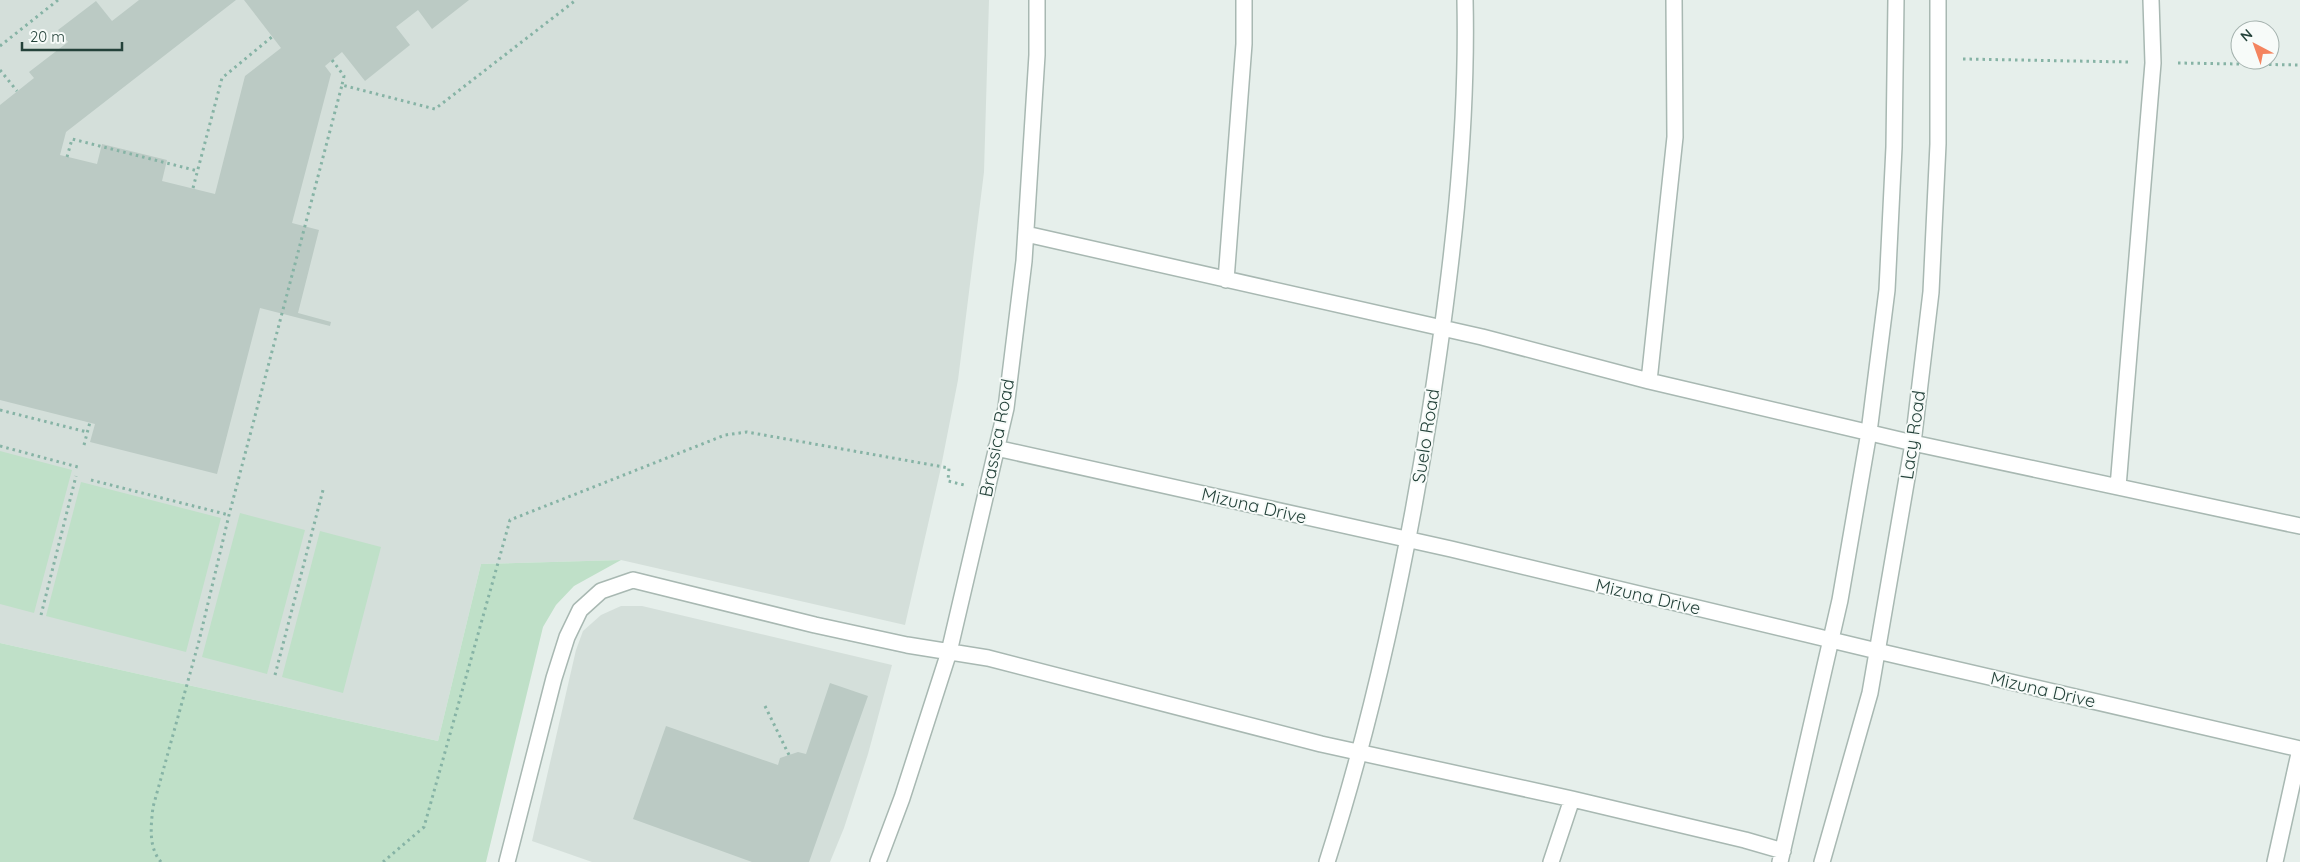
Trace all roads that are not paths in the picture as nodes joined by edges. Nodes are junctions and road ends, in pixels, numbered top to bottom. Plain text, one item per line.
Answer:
1 (1037, 0) edge
2 (1244, 0) edge
3 (1465, 0) edge
4 (1674, 0) edge
5 (1896, 0) edge
6 (1938, 0) edge
7 (2151, 0) edge
8 (1026, 234) junction
9 (1226, 280) junction
10 (1443, 328) junction
11 (1649, 380) junction
12 (1870, 432) junction
13 (1913, 442) junction
14 (996, 448) junction
15 (2118, 487) junction
16 (2300, 526) edge
17 (1408, 540) junction
18 (1831, 640) junction
19 (1877, 651) junction
20 (949, 652) junction
21 (2300, 749) edge
22 (1358, 752) junction
23 (1572, 800) junction
24 (1781, 857) edge
25 (507, 862) edge
26 (878, 862) edge
27 (1327, 862) edge
28 (1551, 862) edge
29 (1824, 862) edge
30 (2275, 862) edge

1 - 8 street, Brassica Road
2 - 9 street
3 - 10 street, Suelo Road
4 - 11 street
5 - 12 street
6 - 13 street, Lacy Road
7 - 15 street
8 - 9 street
8 - 14 street, Brassica Road
9 - 10 street
10 - 11 street
10 - 17 street, Suelo Road
11 - 12 street
12 - 13 street
12 - 18 street
13 - 15 street
13 - 19 street, Lacy Road
14 - 17 street, Mizuna Drive
14 - 20 street, Brassica Road
15 - 16 street
17 - 18 street, Mizuna Drive
17 - 22 street, Suelo Road
18 - 19 street, Mizuna Drive
18 - 24 street
19 - 21 street, Mizuna Drive
19 - 29 street, Lacy Road
20 - 22 street
20 - 25 street
20 - 26 street, Brassica Road
21 - 30 street
22 - 23 street
22 - 27 street, Suelo Road
23 - 24 street
23 - 28 street

